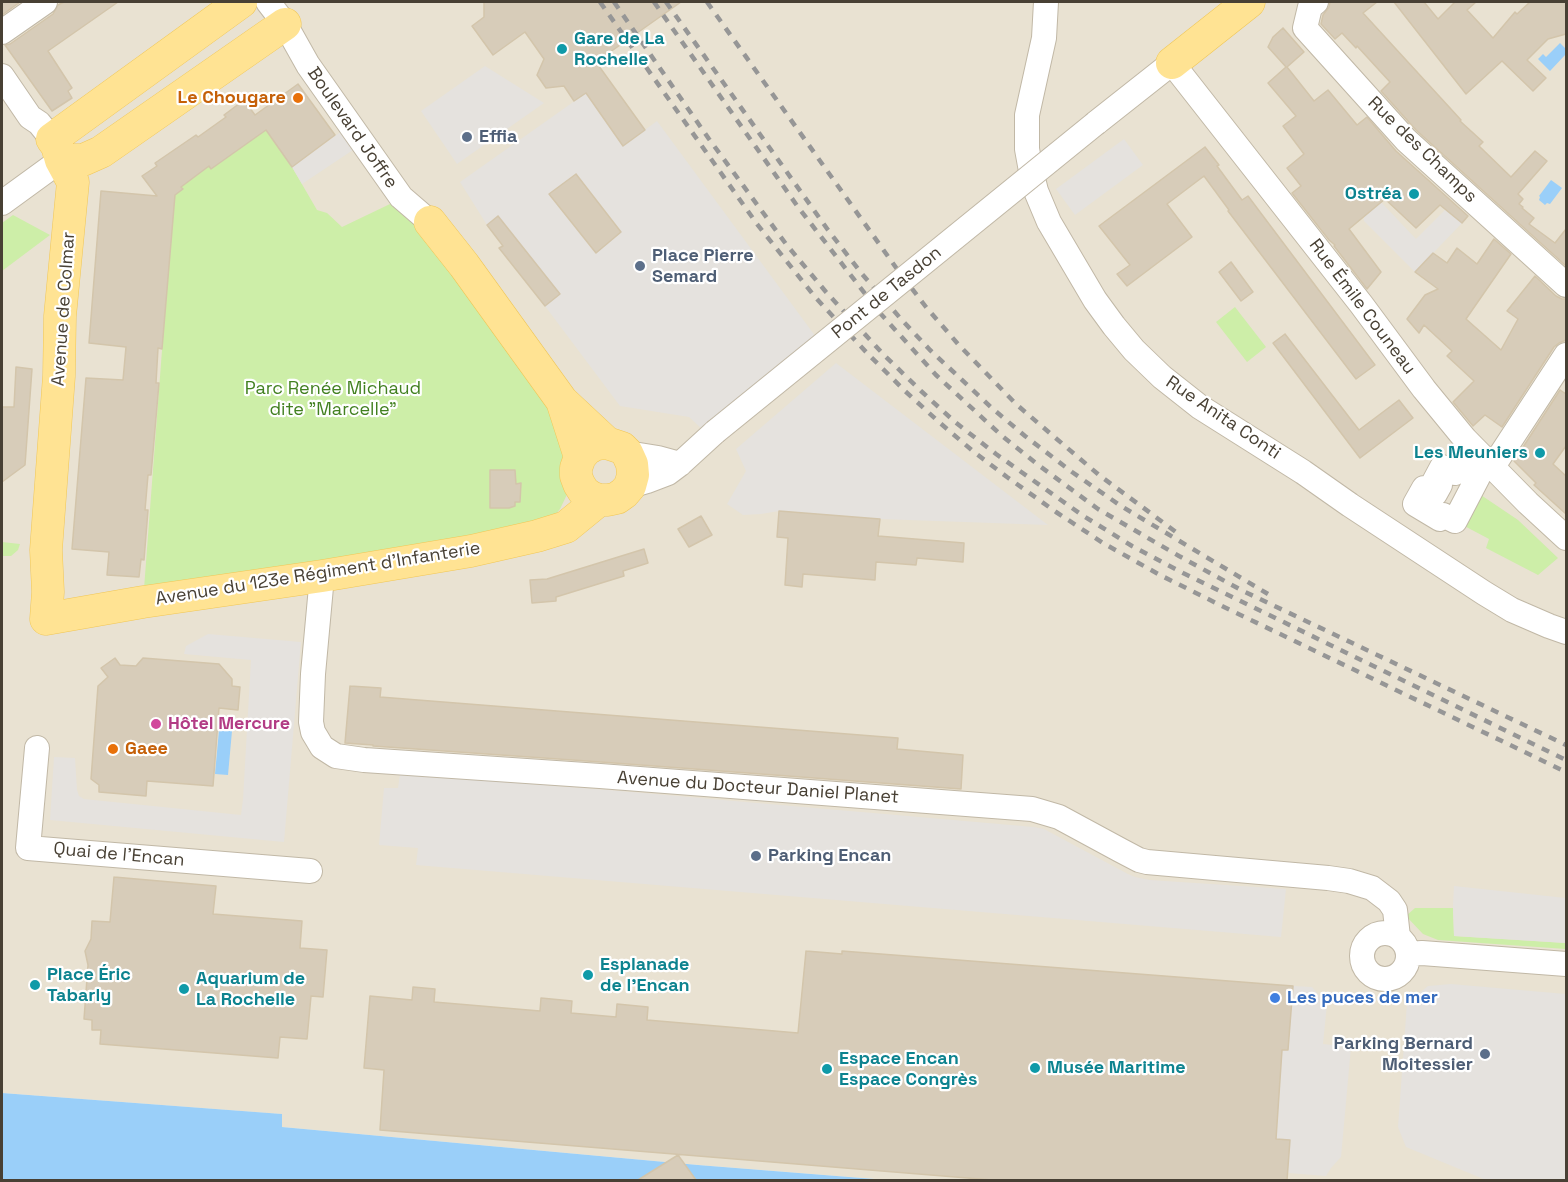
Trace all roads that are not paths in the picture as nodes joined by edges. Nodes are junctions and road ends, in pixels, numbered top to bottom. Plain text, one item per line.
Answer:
1 (45, 2) edge
2 (241, 2) edge
3 (1046, 2) edge
4 (1249, 2) edge
5 (1316, 2) edge
6 (277, 13) edge
7 (2, 32) edge
8 (1172, 63) junction
9 (2, 76) edge
10 (57, 149) junction
11 (2, 203) edge
12 (430, 222) joint
13 (1566, 285) edge
14 (1566, 355) edge
15 (562, 402) junction
16 (617, 448) junction
17 (680, 464) junction
18 (578, 466) junction
19 (1492, 468) junction
20 (630, 486) junction
21 (599, 500) junction
22 (537, 536) junction
23 (1566, 538) edge
24 (322, 576) junction
25 (42, 597) joint
26 (1512, 610) junction
27 (1566, 615) edge
28 (1566, 632) edge
29 (37, 747) dead end
30 (310, 871) dead end
31 (1566, 964) edge

1 - 7 street
2 - 10 main road
3 - 26 street, Rue Anita Conti
4 - 8 main road
5 - 13 street, Rue des Champs
6 - 10 main road
6 - 12 street, Boulevard Joffre
8 - 17 street, Pont de Tasdon, bridge
8 - 19 street, Rue Émile Couneau
9 - 10 street
10 - 11 street
10 - 25 main road, Avenue de Colmar
12 - 15 main road, Boulevard Joffre
14 - 19 street
15 - 16 main road, Boulevard Joffre
15 - 18 main road, Boulevard Joffre
16 - 17 street
16 - 18 main road
16 - 20 main road
17 - 20 street
18 - 21 main road, Boulevard Joffre
18 - 22 main road
19 - 23 street, Rue Émile Couneau
20 - 21 main road
21 - 22 main road, Avenue du 123e Régiment d'Infanterie
22 - 24 main road, Avenue du 123e Régiment d'Infanterie
24 - 25 main road, Avenue du 123e Régiment d'Infanterie
24 - 31 street, Avenue du Docteur Daniel Planet
26 - 27 street, Rue Anita Conti
26 - 28 street, Rue Anita Conti
29 - 30 street, Quai de l'Encan

